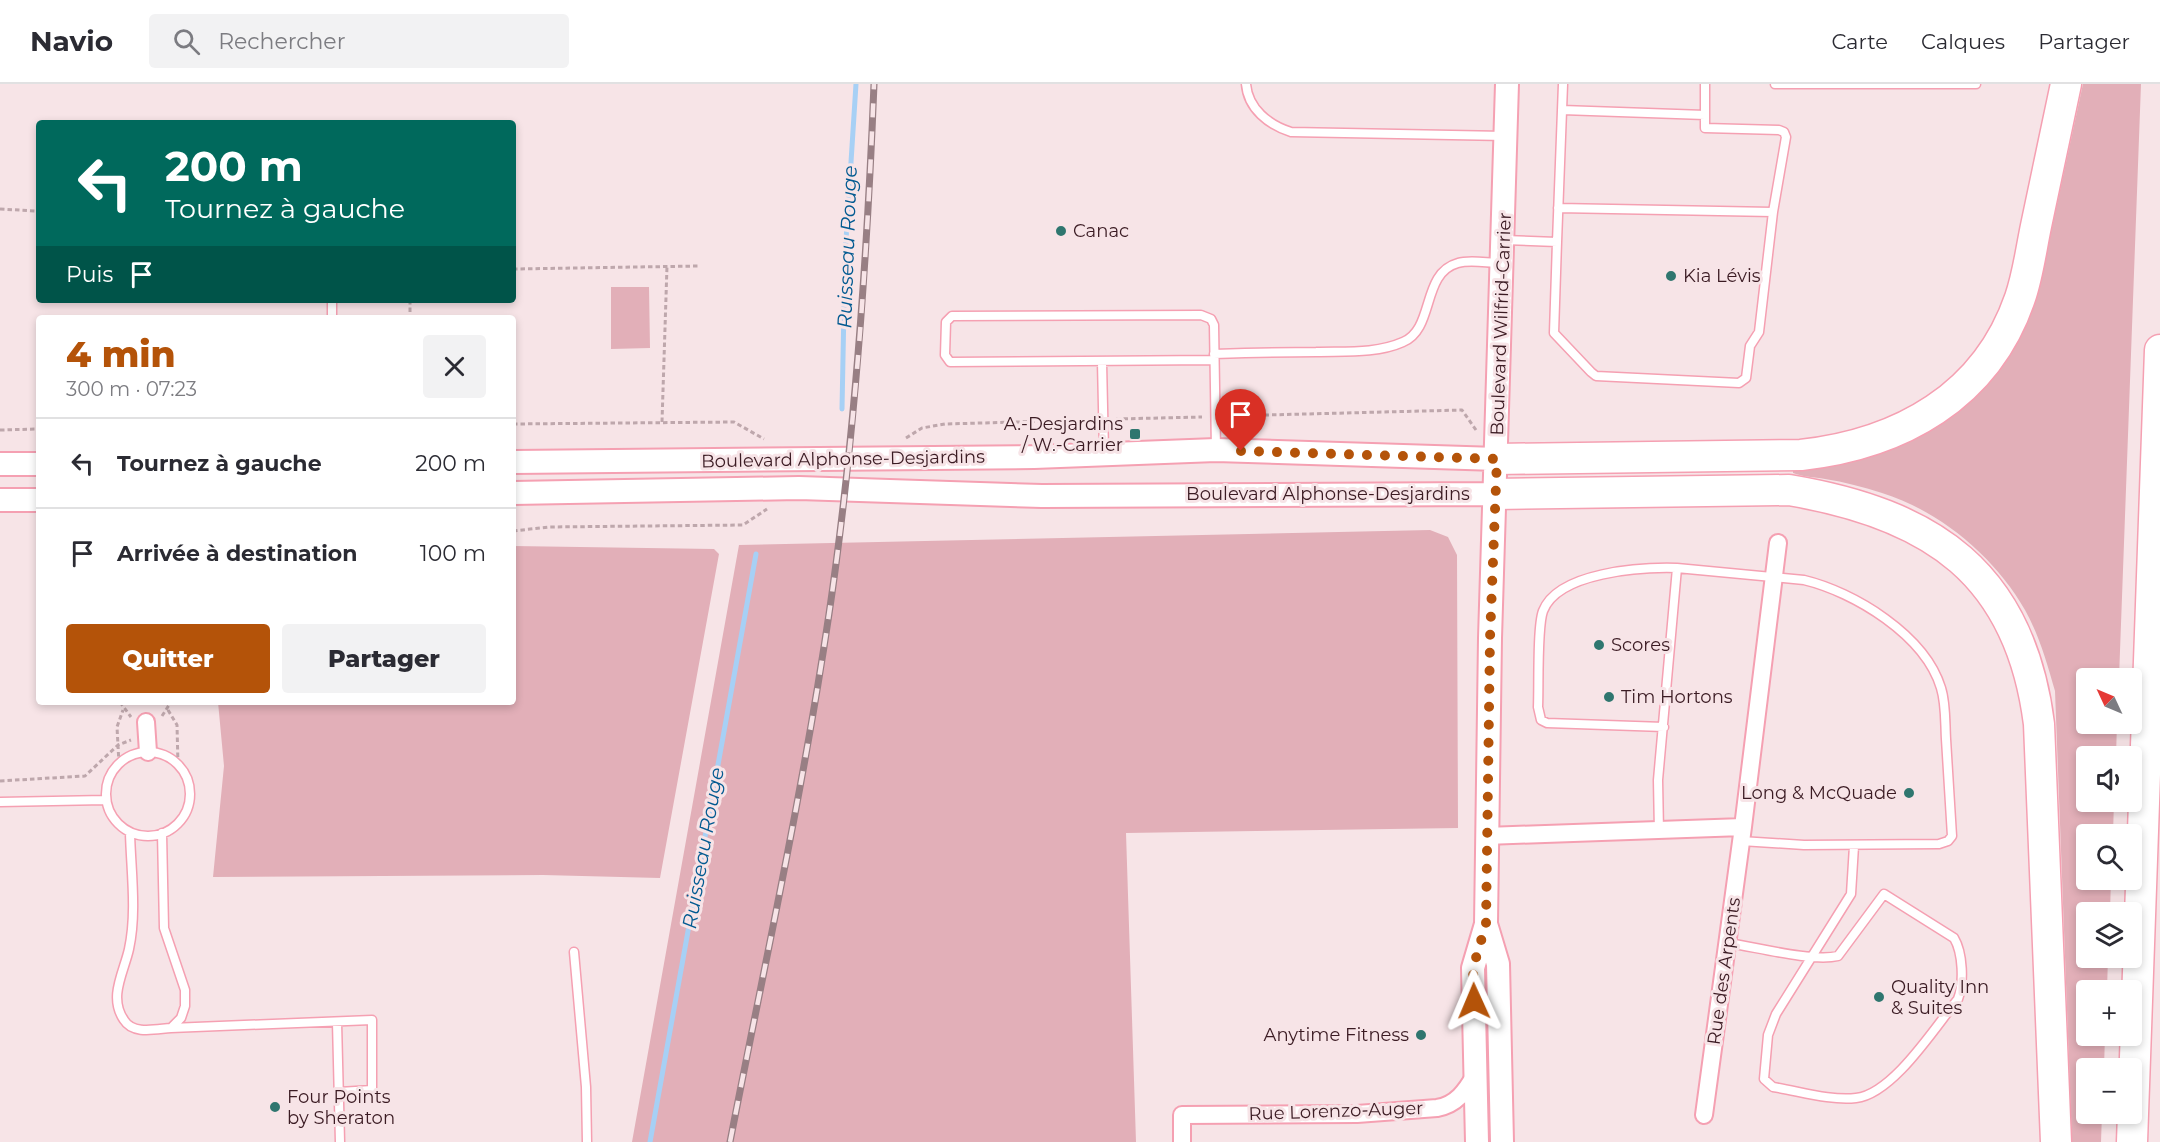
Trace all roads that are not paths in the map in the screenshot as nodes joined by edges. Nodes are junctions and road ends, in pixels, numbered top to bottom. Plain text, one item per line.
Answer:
1 (1246, 84) edge
2 (1507, 84) edge
3 (1563, 84) edge
4 (1705, 84) edge
5 (1776, 84) edge
6 (1976, 84) edge
7 (2066, 84) edge
8 (1562, 110) junction
9 (1705, 115) junction
10 (1505, 136) junction
11 (1558, 208) junction
12 (1773, 212) junction
13 (1503, 240) junction
14 (1557, 242) junction
15 (1503, 263) junction
16 (2160, 350) edge
17 (1214, 357) junction
18 (1101, 362) junction
19 (1216, 450) junction
20 (1104, 453) junction
21 (1497, 459) junction
22 (516, 462) edge
23 (0, 464) edge
24 (36, 464) edge
25 (516, 493) edge
26 (1495, 494) junction
27 (0, 500) edge
28 (36, 500) edge
29 (1778, 543) dead end
30 (1677, 568) junction
31 (1774, 577) junction
32 (2160, 635) edge
33 (2149, 673) junction
34 (146, 722) dead end
35 (1664, 727) junction
36 (148, 746) junction
37 (105, 800) junction
38 (0, 802) edge
39 (1659, 832) junction
40 (130, 833) junction
41 (162, 833) junction
42 (1742, 834) junction
43 (1486, 836) junction
44 (1854, 846) junction
45 (1486, 924) junction
46 (1728, 943) junction
47 (574, 952) dead end
48 (1810, 956) junction
49 (337, 1022) junction
50 (171, 1028) junction
51 (1475, 1075) junction
52 (339, 1092) junction
53 (1704, 1115) dead end
54 (340, 1142) edge
55 (587, 1142) edge
56 (1182, 1142) edge
57 (1477, 1142) edge
58 (1502, 1142) edge
59 (2056, 1142) edge
60 (2132, 1142) edge

1 - 10 lane
2 - 10 main road, Boulevard Wilfrid-Carrier
3 - 8 lane
4 - 9 lane
5 - 6 lane
7 - 21 highway
8 - 9 lane
8 - 11 lane
9 - 12 lane
10 - 13 main road, Boulevard Wilfrid-Carrier
11 - 12 lane
11 - 14 lane
12 - 14 lane
13 - 14 lane
13 - 15 main road, Boulevard Wilfrid-Carrier
15 - 17 lane
15 - 21 main road, Boulevard Wilfrid-Carrier
16 - 33 highway
17 - 18 lane
17 - 18 lane
17 - 19 lane
18 - 20 lane
19 - 20 main road, Boulevard Alphonse-Desjardins
19 - 21 main road, Boulevard Alphonse-Desjardins
20 - 22 main road, Boulevard Alphonse-Desjardins
21 - 26 main road, Boulevard Wilfrid-Carrier
23 - 24 main road
25 - 26 main road, Boulevard Alphonse-Desjardins
26 - 43 main road, Boulevard Wilfrid-Carrier
26 - 59 highway
27 - 28 main road
29 - 31 street, Rue des Arpents
30 - 31 lane
30 - 35 lane
30 - 35 lane
31 - 42 street, Rue des Arpents
31 - 44 lane
32 - 33 lane
33 - 60 highway
34 - 36 street
35 - 39 lane
36 - 37 lane
36 - 41 lane
37 - 38 lane
37 - 40 lane
39 - 42 street
39 - 43 street
40 - 41 lane
40 - 50 lane
41 - 50 lane
42 - 44 lane
42 - 46 street, Rue des Arpents
43 - 45 main road, Boulevard Wilfrid-Carrier
44 - 48 lane
45 - 51 main road, Boulevard Wilfrid-Carrier
45 - 58 main road, Boulevard Wilfrid-Carrier
46 - 48 lane
46 - 53 street, Rue des Arpents
47 - 55 lane
48 - 48 lane
49 - 50 lane
49 - 52 lane
49 - 52 lane
51 - 56 street, Rue Lorenzo-Auger
51 - 57 main road, Boulevard Wilfrid-Carrier
52 - 54 lane

